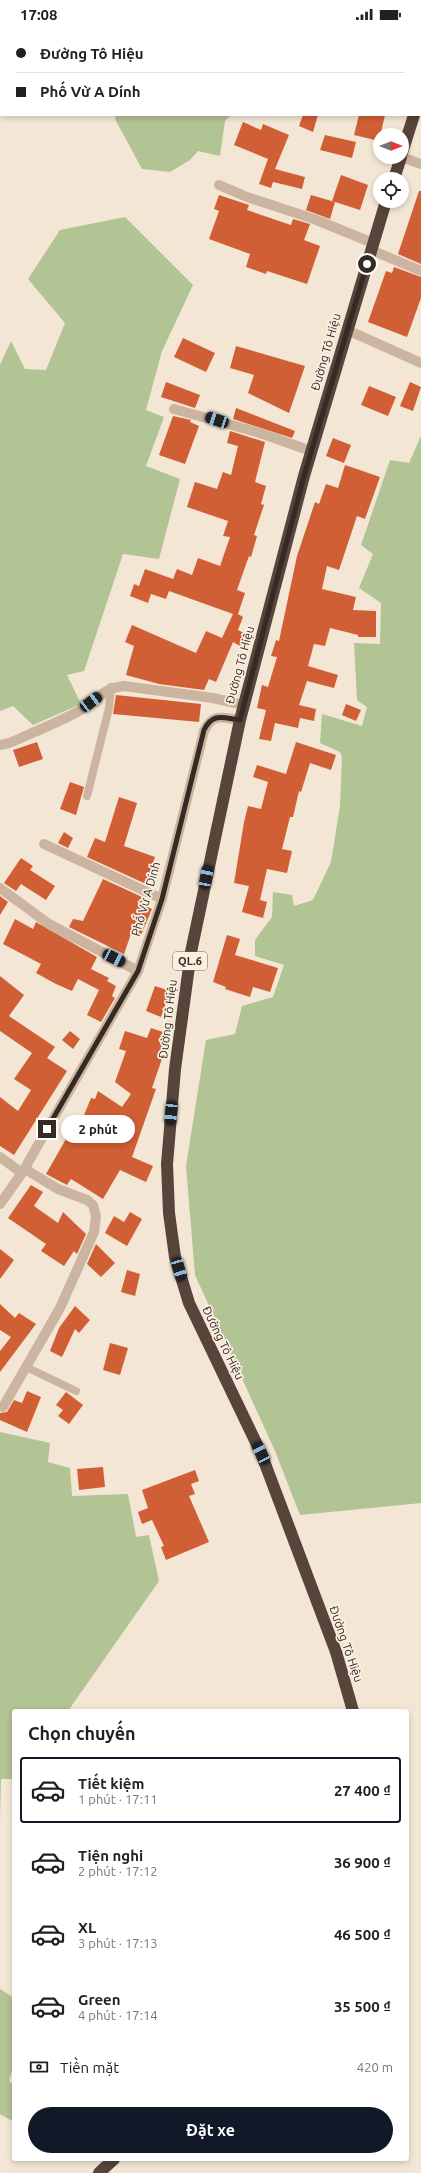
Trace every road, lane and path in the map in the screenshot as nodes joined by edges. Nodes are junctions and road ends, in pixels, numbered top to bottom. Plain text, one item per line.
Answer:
1 (414, 116) edge
2 (409, 131) edge
3 (409, 160) edge
4 (421, 164) edge
5 (219, 184) dead end
6 (384, 208) edge
7 (372, 246) junction
8 (421, 271) edge
9 (347, 330) junction
10 (421, 363) edge
11 (174, 408) dead end
12 (311, 452) junction
13 (111, 687) junction
14 (244, 705) junction
15 (240, 720) junction
16 (0, 745) edge
17 (87, 796) dead end
18 (44, 844) dead end
19 (0, 888) edge
20 (162, 899) junction
21 (138, 971) junction
22 (0, 1157) edge
23 (24, 1171) junction
24 (0, 1204) edge
25 (26, 1367) junction
26 (76, 1391) dead end
27 (3, 1408) dead end
28 (352, 1709) edge
29 (112, 2161) edge
30 (99, 2173) edge

1 - 2 highway
3 - 4 street
5 - 7 street
6 - 7 highway, Đường Tô Hiệu / QL.6
7 - 8 street
7 - 9 highway, Đường Tô Hiệu / QL.6
9 - 10 street
9 - 12 highway, Đường Tô Hiệu / QL.6
11 - 12 street
12 - 14 highway, Đường Tô Hiệu / QL.6
13 - 14 street
13 - 16 street
13 - 17 lane
14 - 15 highway, Đường Tô Hiệu / QL.6
15 - 20 street, Phố Vừ A Dính
15 - 28 highway, Đường Tô Hiệu / QL.6
18 - 20 street
19 - 21 street
20 - 21 street, Phố Vừ A Dính
21 - 23 street, Phố Vừ A Dính
22 - 23 street
23 - 24 street, Phố Vừ A Dính
23 - 25 street
25 - 26 lane
25 - 27 street
29 - 30 highway

